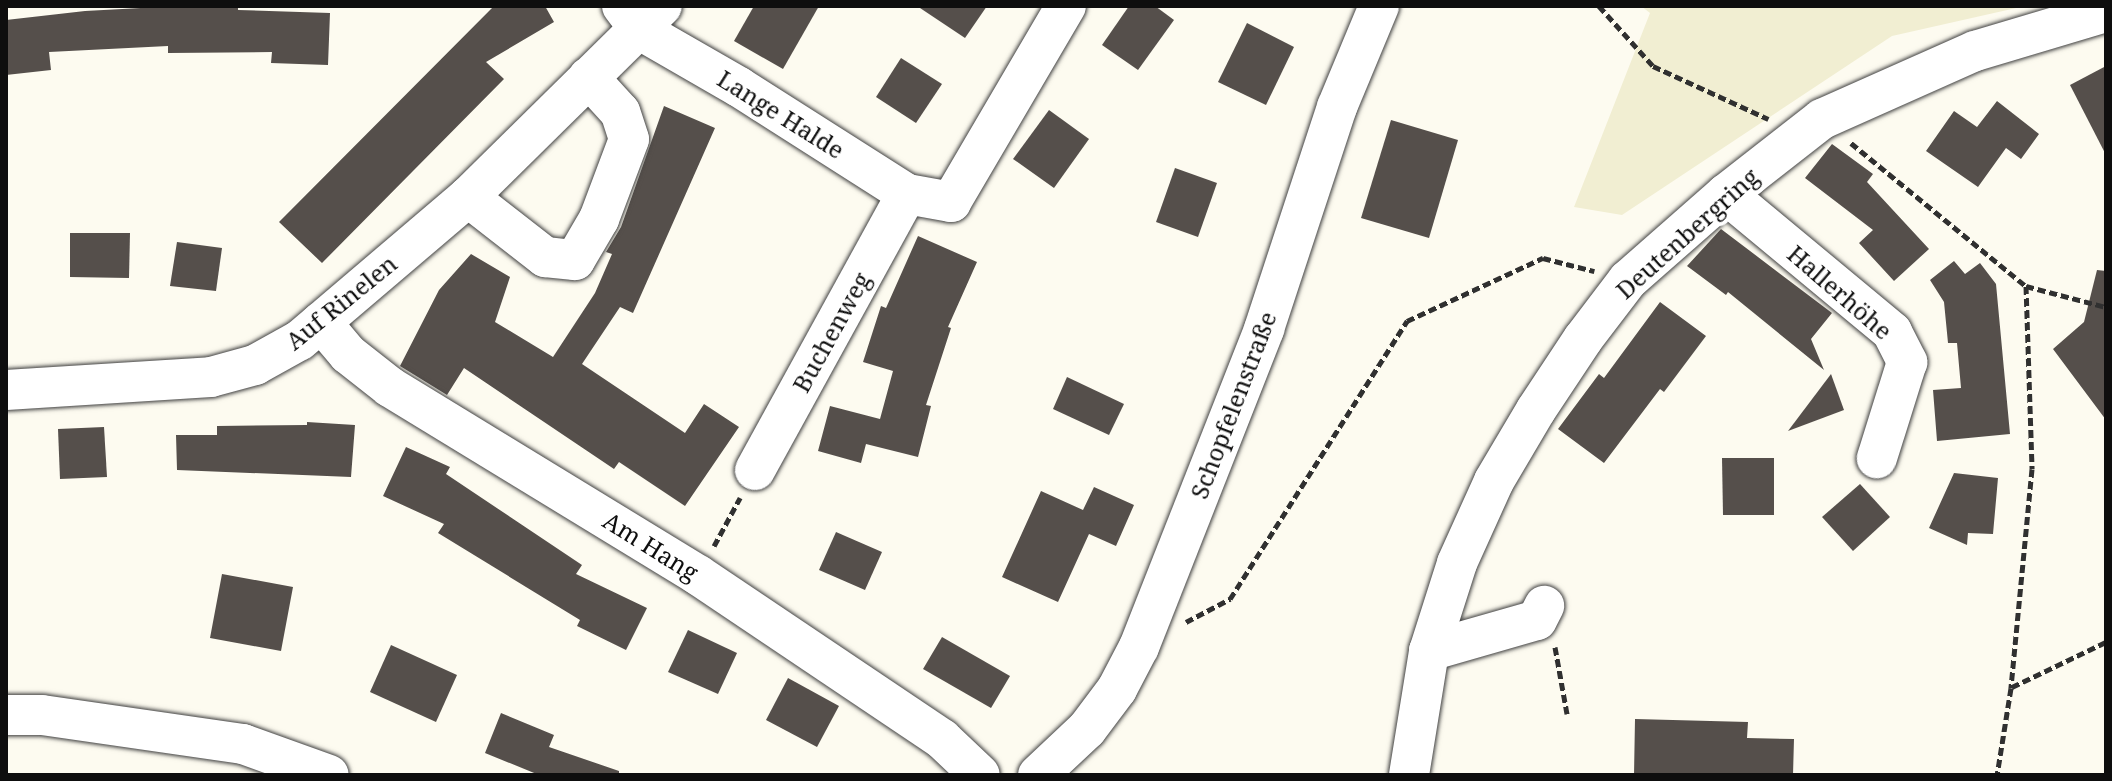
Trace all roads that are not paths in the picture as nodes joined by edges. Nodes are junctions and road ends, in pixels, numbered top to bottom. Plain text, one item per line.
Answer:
1 (1066, 6) edge
2 (1379, 6) edge
3 (2106, 12) edge
4 (641, 14) edge
5 (588, 77) junction
6 (907, 194) junction
7 (1726, 194) junction
8 (468, 197) junction
9 (321, 322) junction
10 (6, 390) edge
11 (1877, 458) dead end
12 (755, 470) road end
13 (1540, 613) road end
14 (1429, 651) junction
15 (6, 715) edge
16 (329, 775) edge
17 (980, 775) edge
18 (1038, 775) edge
19 (1409, 775) edge

1 - 6 street, Lange Halde
2 - 18 street, Schopfelenstraße
3 - 7 street, Deutenbergring
4 - 5 street, Auf Rinelen
4 - 6 street, Lange Halde
5 - 8 street, Auf Rinelen
5 - 8 street
6 - 12 street, Buchenweg
7 - 11 street, Hallerhöhe
7 - 14 street, Deutenbergring
8 - 9 street, Auf Rinelen
9 - 10 street, Auf Rinelen
9 - 17 street, Am Hang
13 - 14 street
14 - 19 street, Deutenbergring
15 - 16 street

